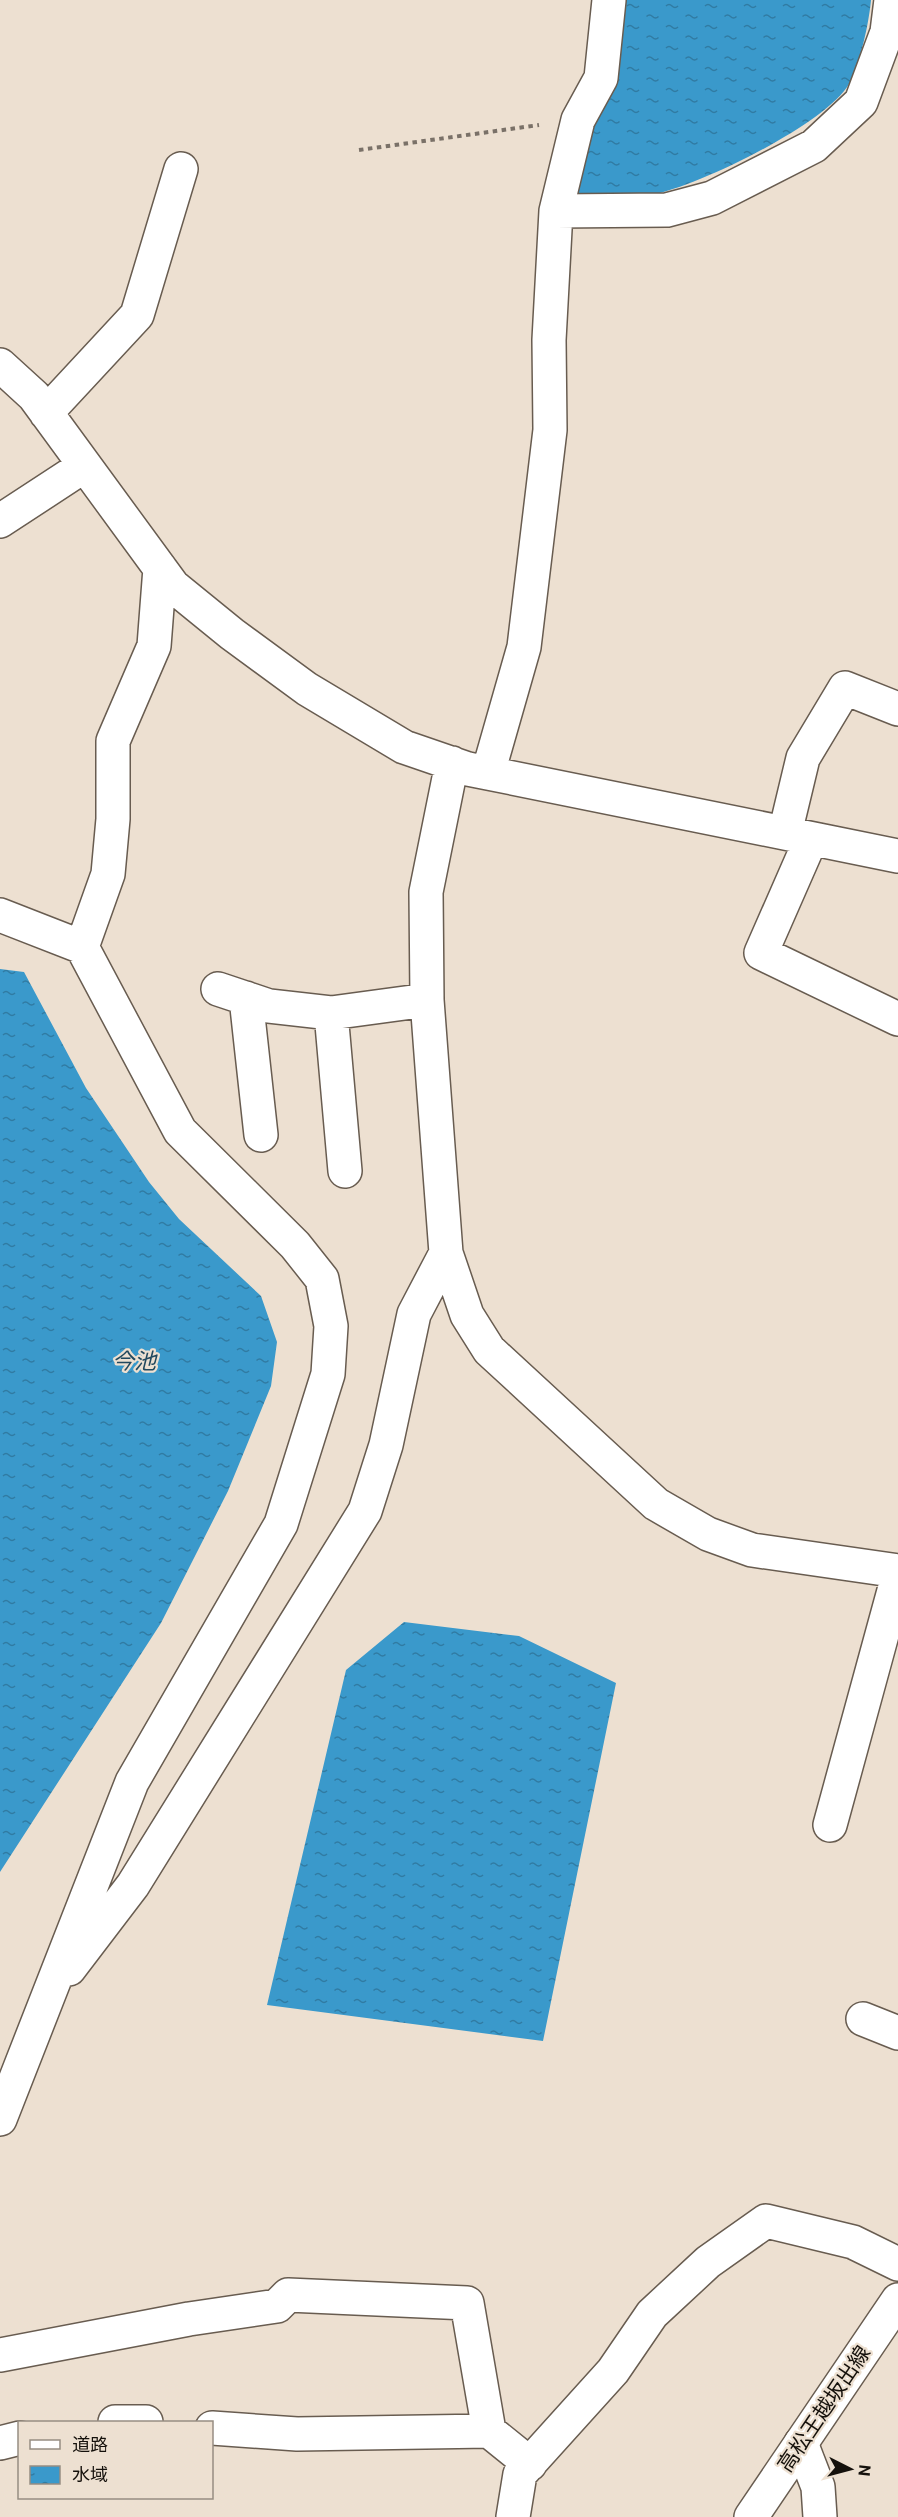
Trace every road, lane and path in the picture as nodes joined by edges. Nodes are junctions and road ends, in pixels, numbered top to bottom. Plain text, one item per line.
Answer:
1 (609, 0) edge
2 (891, 0) edge
3 (578, 120) junction
4 (359, 150) dead end
5 (181, 169) dead end
6 (556, 211) junction
7 (0, 365) edge
8 (46, 413) junction
9 (84, 466) junction
10 (0, 520) edge
11 (160, 568) junction
12 (898, 710) edge
13 (452, 763) junction
14 (488, 773) junction
15 (798, 836) junction
16 (898, 856) edge
17 (0, 915) edge
18 (82, 947) junction
19 (427, 1000) junction
20 (331, 1013) junction
21 (898, 1019) edge
22 (261, 1135) dead end
23 (345, 1171) dead end
24 (446, 1253) junction
25 (898, 1571) edge
26 (898, 1576) edge
27 (830, 1825) dead end
28 (44, 2001) junction
29 (862, 2019) dead end
30 (898, 2033) edge
31 (1, 2114) edge
32 (898, 2264) edge
33 (898, 2300) edge
34 (0, 2355) edge
35 (213, 2428) edge
36 (489, 2431) junction
37 (18, 2438) edge
38 (0, 2443) edge
39 (801, 2443) junction
40 (530, 2464) junction
41 (513, 2517) edge
42 (751, 2517) edge
43 (820, 2517) edge

1 - 3 street
2 - 6 street
3 - 4 path
3 - 6 street
5 - 8 street
6 - 14 street
7 - 8 street
8 - 9 street
9 - 10 street
9 - 11 street
11 - 13 street
11 - 18 street
12 - 15 street
13 - 14 street
13 - 19 street
14 - 15 street
15 - 16 street
15 - 21 street
17 - 18 street
18 - 28 street
19 - 20 street
19 - 24 street
20 - 22 street
20 - 23 street
24 - 25 street
24 - 28 street
26 - 27 street
28 - 31 street
29 - 30 street
32 - 40 street
33 - 39 street, 高松王越坂出線
34 - 36 street
35 - 36 street
36 - 40 street
37 - 38 street
39 - 42 street, 高松王越坂出線
39 - 43 street
40 - 41 street

